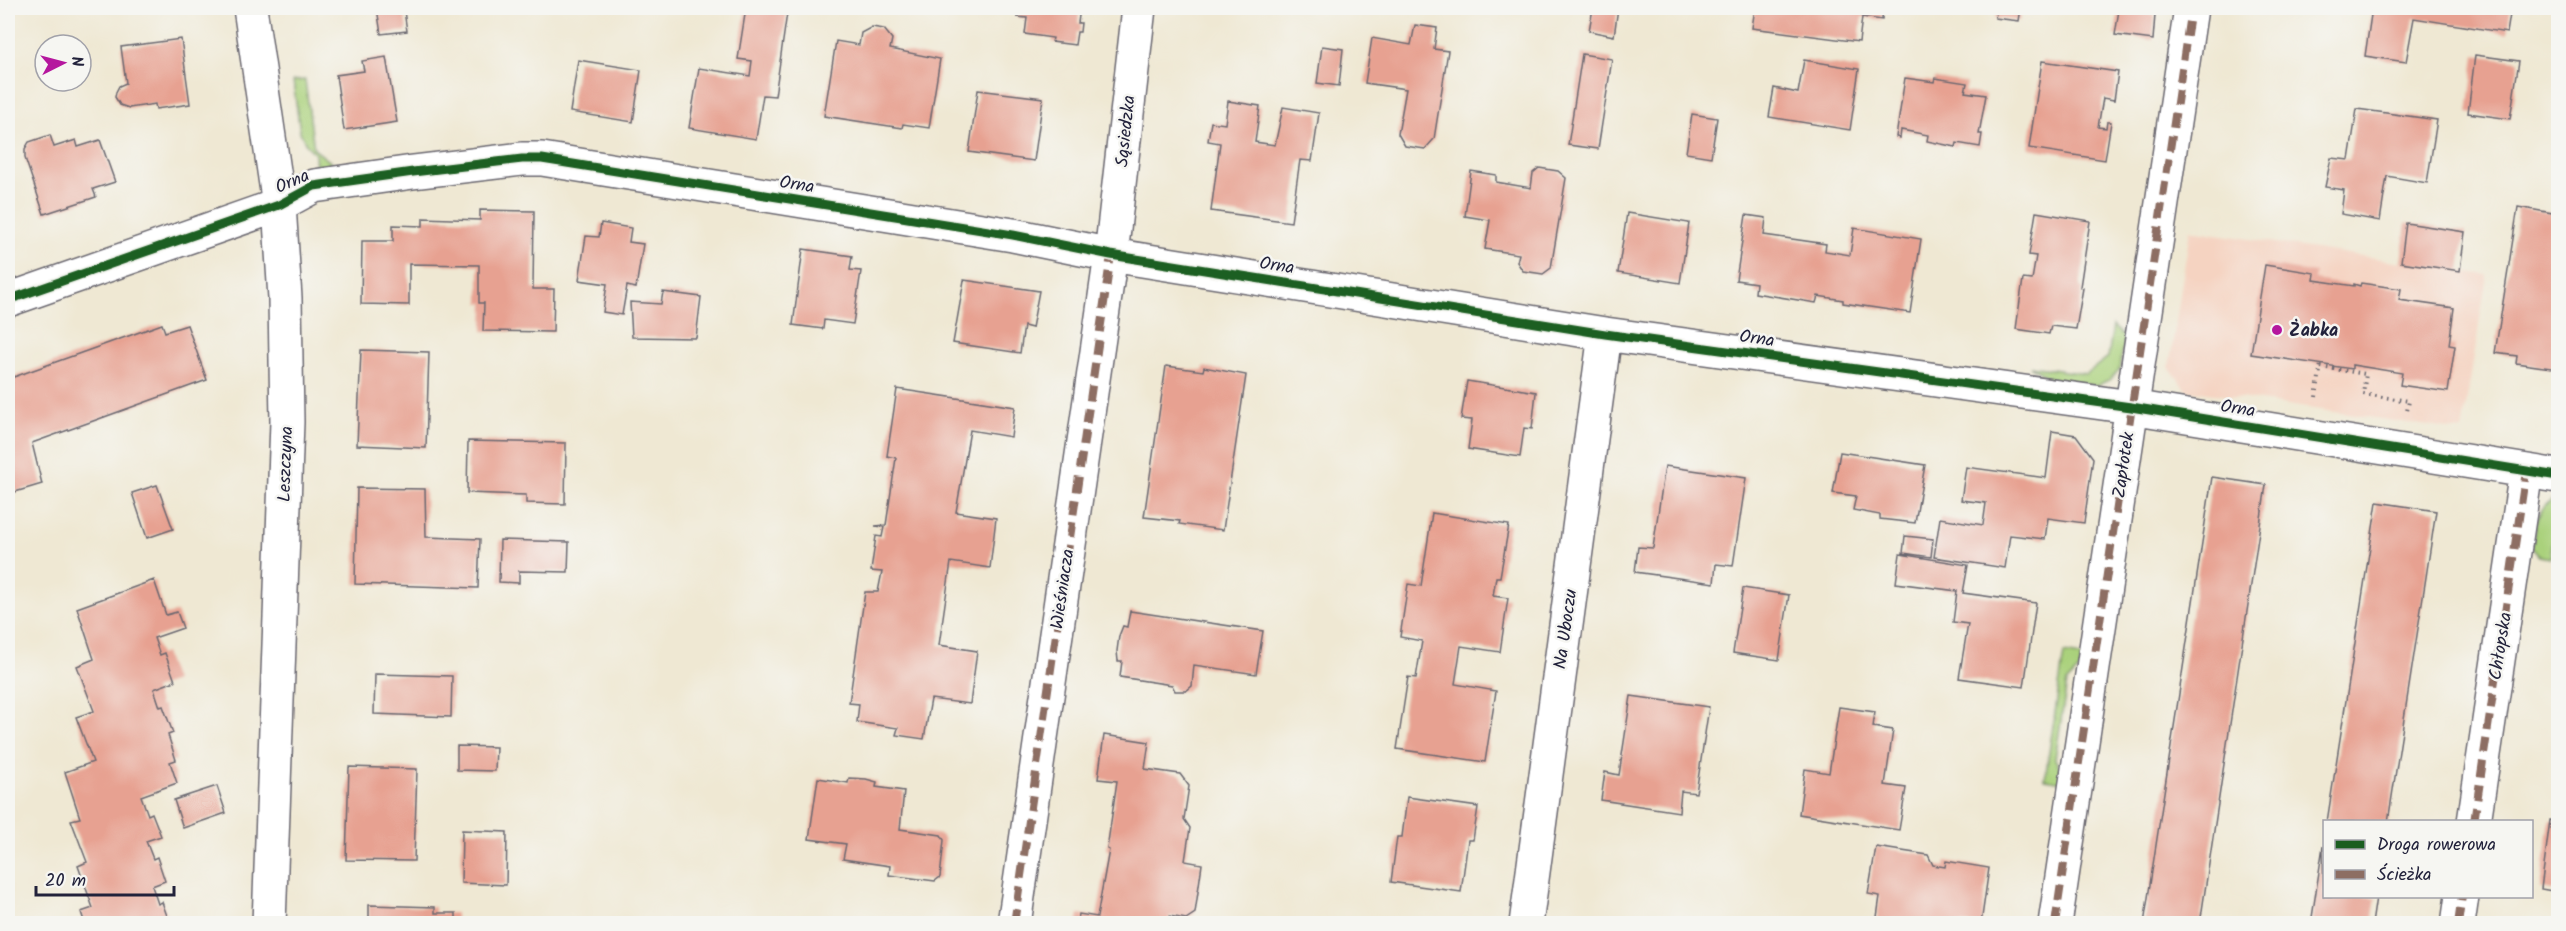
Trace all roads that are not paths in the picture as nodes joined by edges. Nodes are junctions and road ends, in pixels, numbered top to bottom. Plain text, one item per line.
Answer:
1 (250, 8) edge
2 (1139, 8) edge
3 (2191, 8) edge
4 (279, 205) junction
5 (1111, 255) junction
6 (8, 300) edge
7 (1605, 334) junction
8 (2131, 407) junction
9 (2526, 471) junction
10 (2559, 476) edge
11 (2474, 820) edge
12 (2462, 898) edge
13 (269, 924) edge
14 (1014, 924) edge
15 (1526, 924) edge
16 (2055, 924) edge
17 (2458, 924) edge

1 - 4 street, Leszczyna
2 - 5 street, Sąsiedzka
3 - 8 street, Zapłotek
4 - 5 street, Orna
4 - 6 street, Orna
4 - 13 street, Leszczyna
5 - 7 street, Orna
5 - 14 street, Wieśniacza
7 - 8 street, Orna
7 - 15 street, Na Uboczu
8 - 9 street, Orna
8 - 16 street, Zapłotek
9 - 10 street, Orna
9 - 11 street, Chłopska
12 - 17 street

